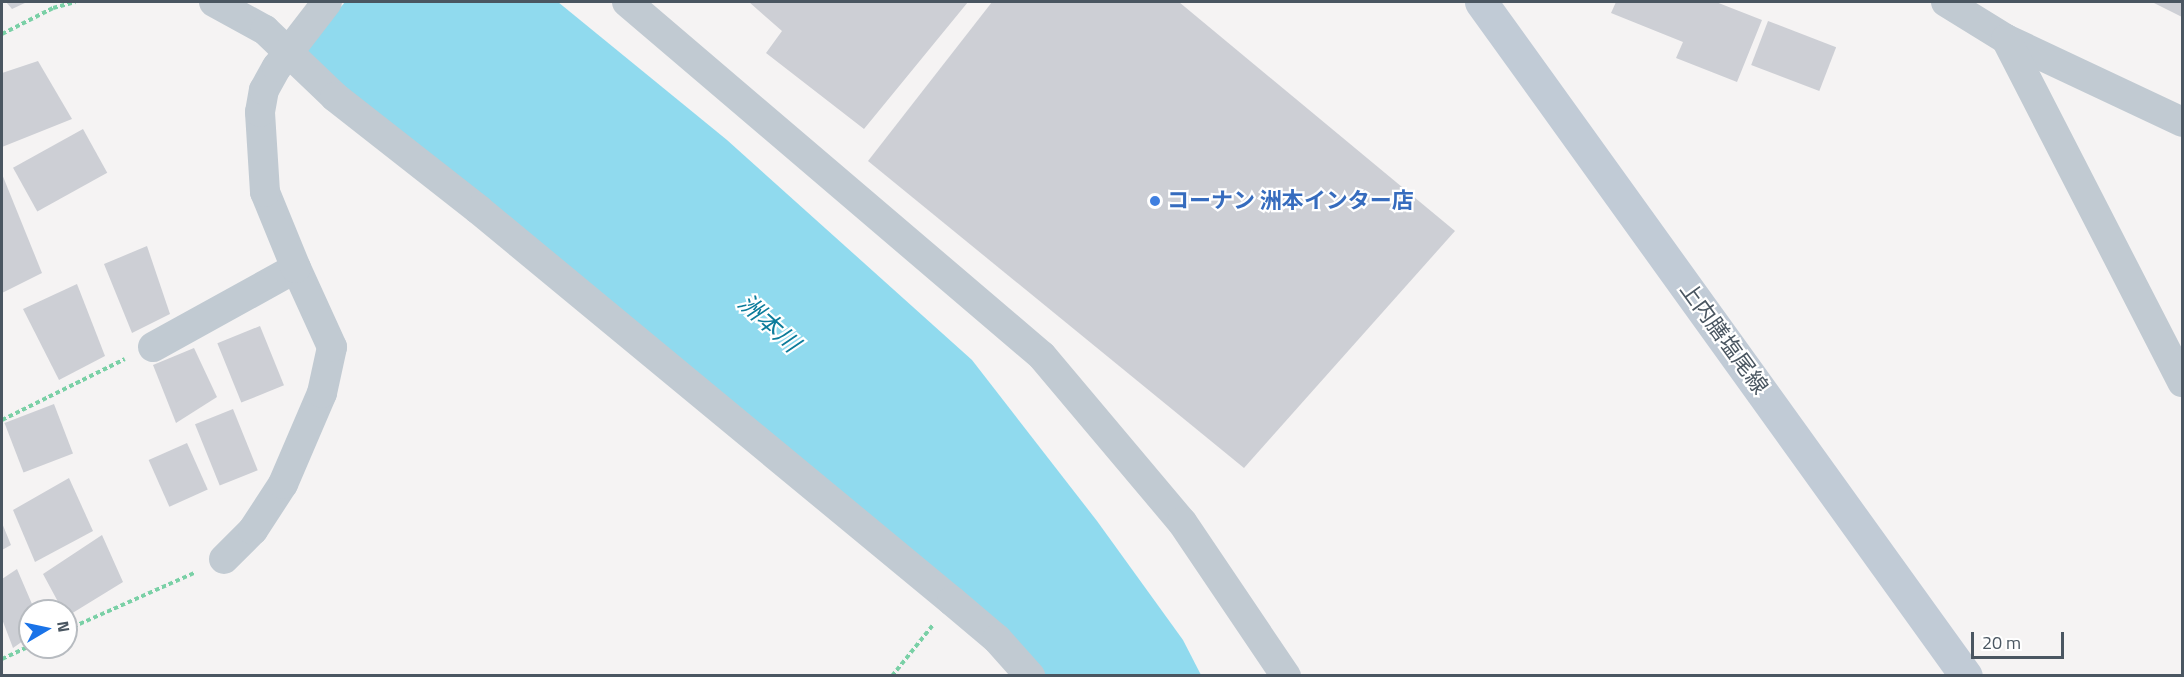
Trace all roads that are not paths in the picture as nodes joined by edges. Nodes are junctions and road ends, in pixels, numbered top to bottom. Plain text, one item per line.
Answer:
1 (214, 2) edge
2 (327, 2) edge
3 (627, 2) edge
4 (1481, 2) edge
5 (1946, 2) edge
6 (2006, 39) junction
7 (291, 47) junction
8 (2182, 122) edge
9 (296, 268) junction
10 (153, 347) road end
11 (2182, 382) edge
12 (225, 559) road end
13 (1030, 675) edge
14 (1286, 675) edge
15 (1966, 675) edge

1 - 7 street
2 - 7 street
3 - 14 street
4 - 15 main road, 上内膳塩尾線
5 - 6 street
6 - 8 street
6 - 11 street
7 - 9 street
7 - 13 street
9 - 10 street
9 - 12 street

